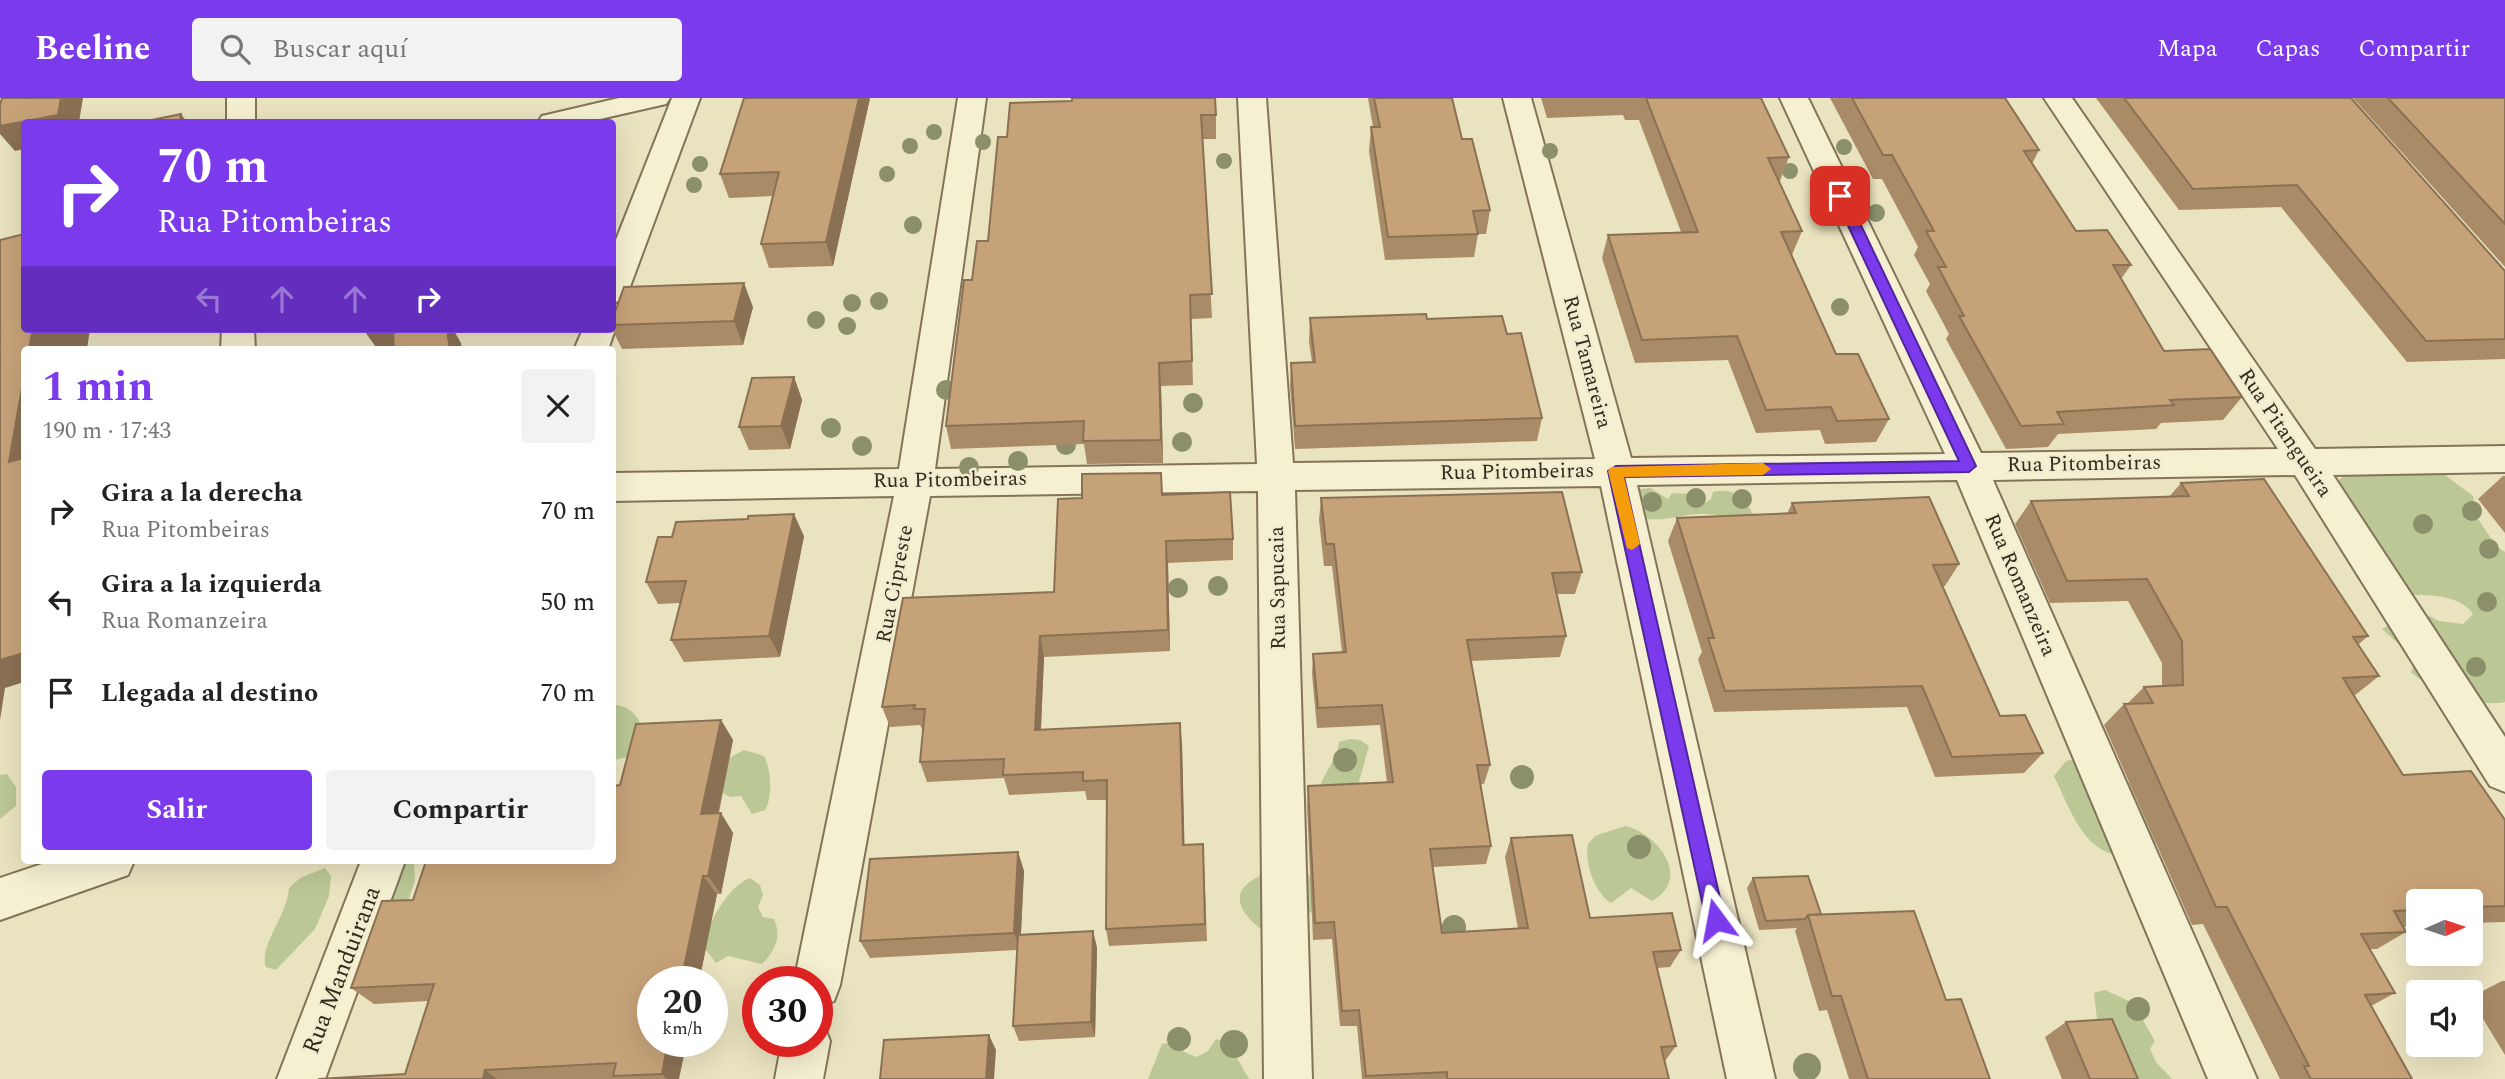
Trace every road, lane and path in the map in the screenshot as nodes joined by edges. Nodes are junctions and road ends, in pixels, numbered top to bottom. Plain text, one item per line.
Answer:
1 (241, 98) edge
2 (532, 98) edge
3 (656, 98) edge
4 (686, 98) edge
5 (972, 98) edge
6 (1252, 98) edge
7 (1517, 98) edge
8 (1794, 98) edge
9 (2058, 98) edge
10 (241, 119) edge
11 (536, 119) edge
12 (565, 119) edge
13 (616, 282) edge
14 (2505, 459) edge
15 (2305, 461) junction
16 (1969, 466) junction
17 (1616, 471) junction
18 (1276, 475) junction
19 (915, 481) junction
20 (616, 487) edge
21 (2505, 773) edge
22 (103, 864) edge
23 (382, 864) edge
24 (0, 899) edge
25 (821, 966) edge
26 (803, 1057) edge
27 (301, 1079) edge
28 (799, 1079) edge
29 (1289, 1079) edge
30 (1751, 1079) edge
31 (2234, 1079) edge

1 - 10 street
2 - 11 street
3 - 12 street
4 - 13 street
5 - 19 street, Rua Cipreste
6 - 18 street, Rua Sapucaia
7 - 17 street, Rua Tamareira
8 - 16 street, Rua Romanzeira
9 - 15 street, Rua Pitangueira
14 - 15 street, Rua Pitombeiras
15 - 16 street, Rua Pitombeiras
15 - 21 street, Rua Pitangueira
16 - 17 street, Rua Pitombeiras
16 - 31 street, Rua Romanzeira
17 - 18 street, Rua Pitombeiras
17 - 30 street, Rua Tamareira
18 - 19 street, Rua Pitombeiras
18 - 29 street, Rua Sapucaia
19 - 20 street, Rua Pitombeiras
19 - 25 street, Rua Cipreste
22 - 24 street
23 - 27 street, Rua Manduirana
26 - 28 street

